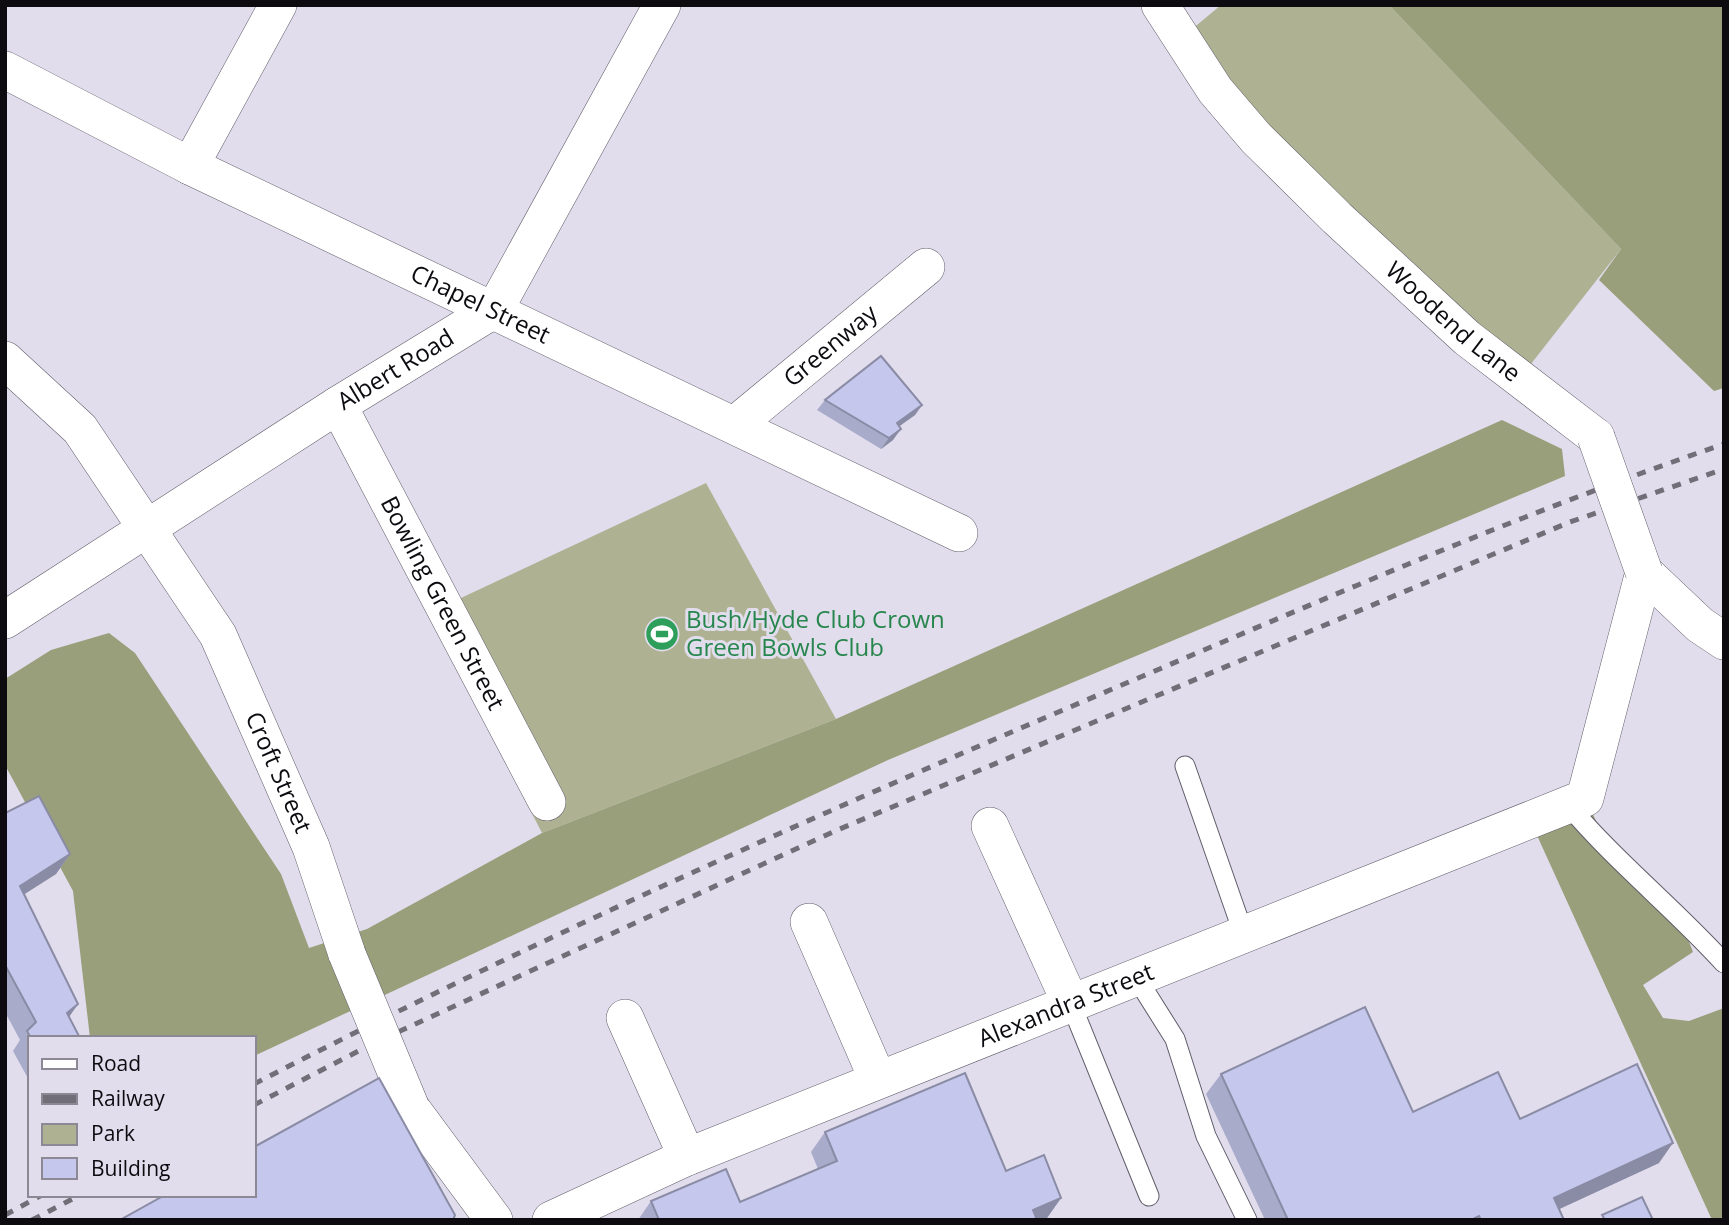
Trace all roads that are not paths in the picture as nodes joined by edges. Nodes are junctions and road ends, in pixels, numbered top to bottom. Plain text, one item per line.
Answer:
1 (278, 5) edge
2 (662, 5) edge
3 (1160, 5) edge
4 (5, 70) edge
5 (190, 166) junction
6 (926, 267) dead end
7 (495, 309) junction
8 (5, 360) edge
9 (338, 405) junction
10 (735, 425) junction
11 (146, 527) junction
12 (959, 533) dead end
13 (1644, 572) junction
14 (5, 620) edge
15 (1724, 641) edge
16 (1185, 766) dead end
17 (547, 802) dead end
18 (1577, 802) junction
19 (990, 826) dead end
20 (809, 922) dead end
21 (1244, 935) junction
22 (1724, 963) edge
23 (1136, 977) junction
24 (1071, 1004) junction
25 (625, 1018) dead end
26 (878, 1080) junction
27 (687, 1157) junction
28 (1149, 1196) dead end
29 (494, 1220) edge
30 (551, 1220) edge
31 (1247, 1220) edge

1 - 5 street
2 - 7 street, Albert Road
3 - 13 street, Woodend Lane, bridge
4 - 5 street, Chapel Street
5 - 7 street, Chapel Street
6 - 10 street, Greenway
7 - 9 street, Albert Road
7 - 10 street, Chapel Street
8 - 11 street, Croft Street
9 - 11 street, Albert Road
9 - 17 street, Bowling Green Street
10 - 12 street, Chapel Street
11 - 14 street, Albert Road
11 - 29 street, Croft Street, bridge
13 - 15 street, Woodend Lane
13 - 18 street
16 - 21 lane
18 - 21 street, Alexandra Street
18 - 22 lane
19 - 24 street
20 - 26 street
21 - 23 street, Alexandra Street
23 - 24 street, Alexandra Street
23 - 31 lane
24 - 26 street, Alexandra Street
24 - 28 lane
25 - 27 street
26 - 27 street, Alexandra Street
27 - 30 street, Alexandra Street

